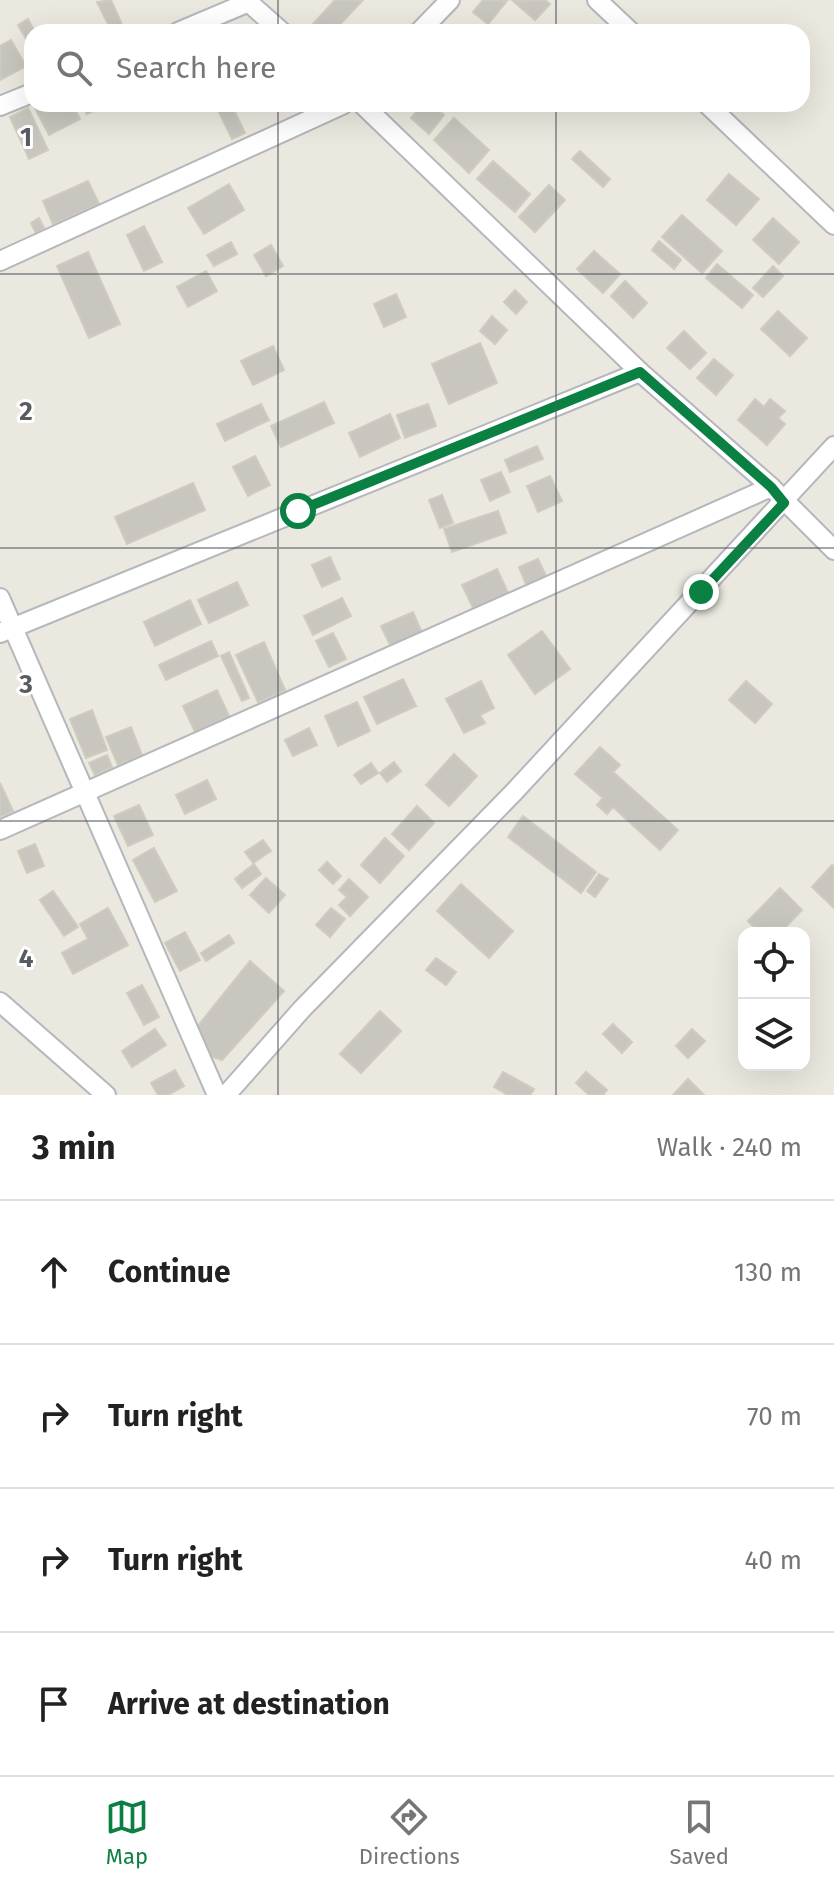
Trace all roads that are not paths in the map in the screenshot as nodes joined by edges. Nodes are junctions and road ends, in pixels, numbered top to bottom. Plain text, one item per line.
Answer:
1 (450, 0) edge
2 (597, 0) edge
3 (247, 1) edge
4 (196, 24) edge
5 (273, 24) edge
6 (427, 24) edge
7 (622, 24) edge
8 (24, 96) edge
9 (0, 106) edge
10 (326, 112) edge
11 (370, 112) edge
12 (715, 112) edge
13 (834, 225) edge
14 (0, 261) edge
15 (640, 372) junction
16 (834, 446) edge
17 (771, 487) junction
18 (784, 503) junction
19 (834, 550) edge
20 (0, 598) edge
21 (6, 630) edge
22 (87, 792) junction
23 (0, 830) edge
24 (0, 1002) edge
25 (106, 1095) edge
26 (217, 1095) edge
27 (226, 1095) edge

1 - 6 street
2 - 7 street
3 - 4 street
3 - 5 street
8 - 9 street
10 - 14 street
11 - 15 street
12 - 13 street
15 - 17 street
15 - 21 street
16 - 18 street
17 - 18 street
17 - 22 street
18 - 19 street
18 - 27 street
20 - 21 street
21 - 22 street
22 - 23 street
22 - 26 street
24 - 25 street

